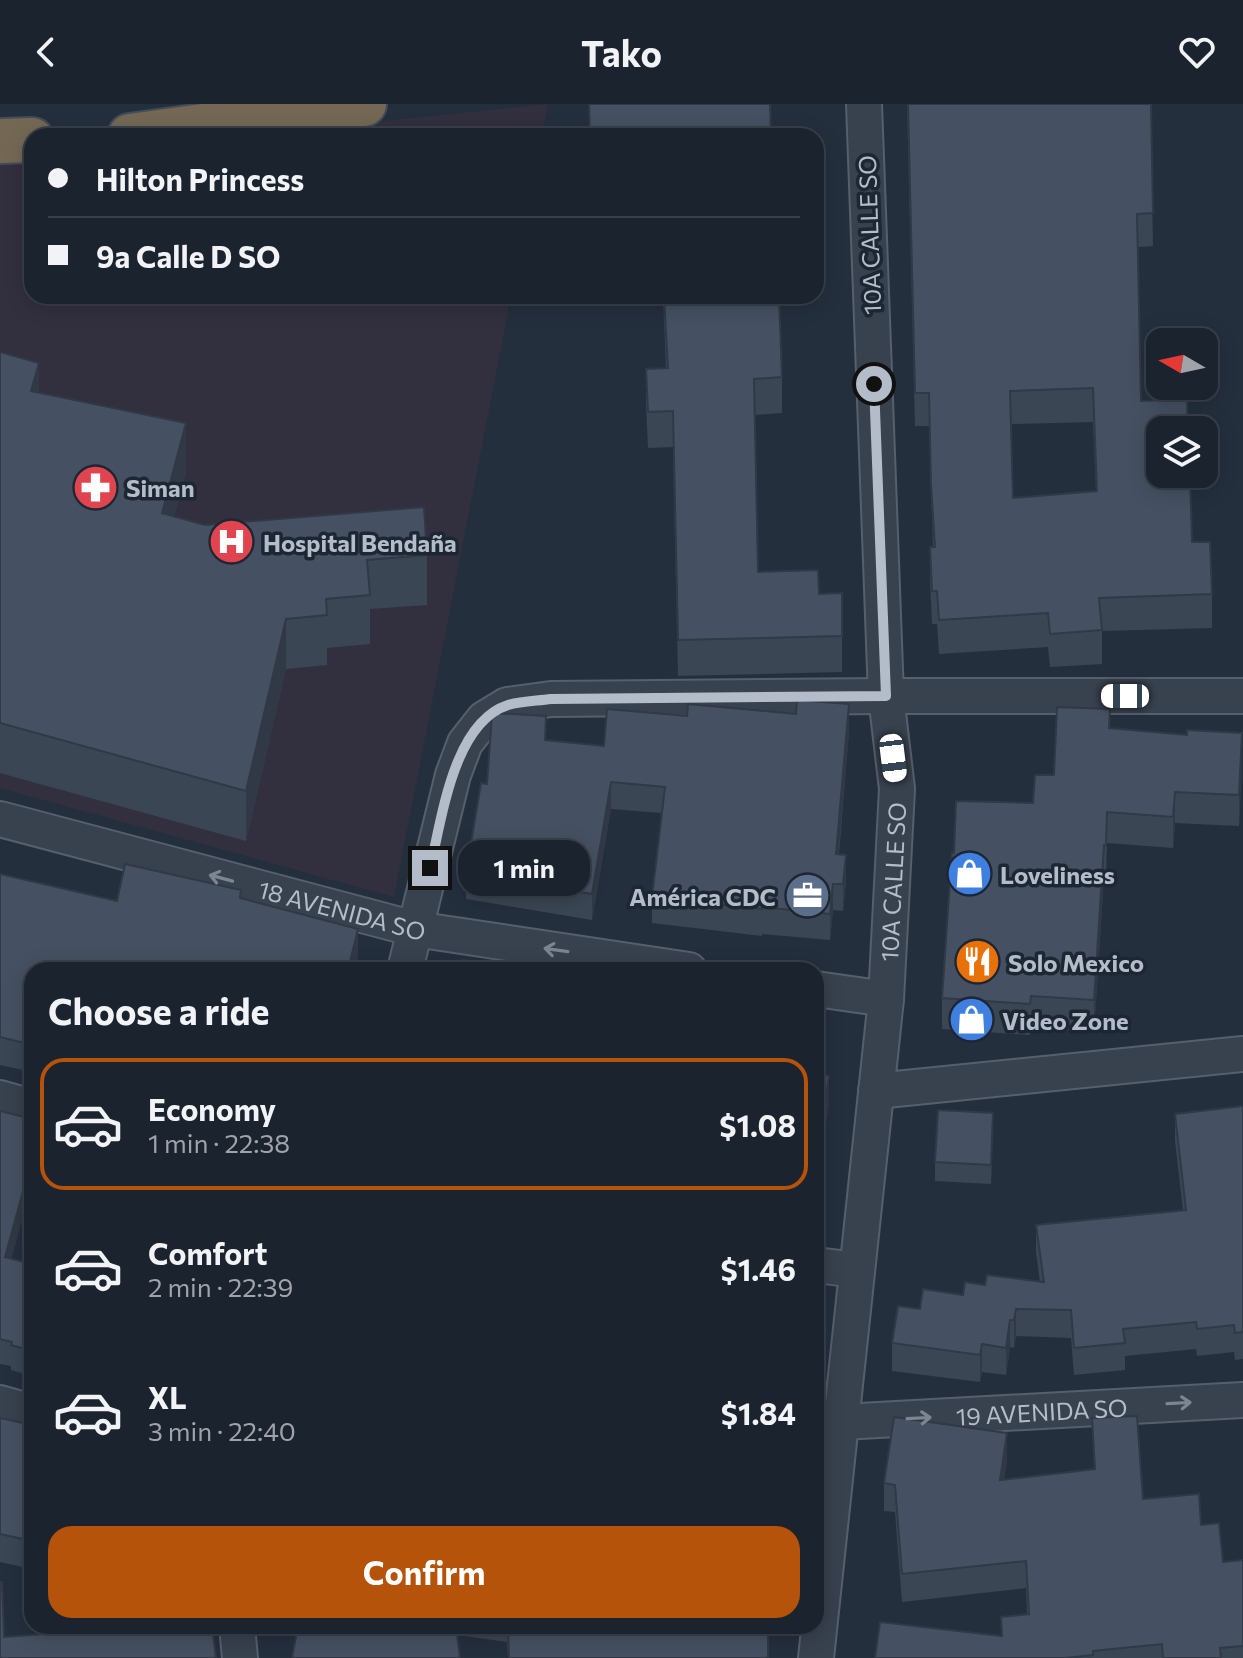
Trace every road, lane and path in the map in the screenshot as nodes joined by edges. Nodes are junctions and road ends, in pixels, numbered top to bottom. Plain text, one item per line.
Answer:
1 (364, 104) edge
2 (864, 104) edge
3 (188, 128) edge
4 (24, 140) edge
5 (0, 141) edge
6 (886, 696) junction
7 (1243, 696) edge
8 (0, 819) edge
9 (415, 929) junction
10 (407, 962) edge
11 (636, 962) edge
12 (824, 990) edge
13 (886, 999) junction
14 (1243, 1054) edge
15 (876, 1091) junction
16 (0, 1098) edge
17 (24, 1105) edge
18 (824, 1266) edge
19 (857, 1270) junction
20 (1243, 1400) edge
21 (0, 1403) edge
22 (24, 1410) edge
23 (842, 1422) junction
24 (824, 1545) edge
25 (238, 1634) edge
26 (817, 1634) edge
27 (240, 1658) edge
28 (816, 1658) edge

1 - 3 highway
2 - 6 street, 10A CALLE SO
4 - 5 highway
6 - 7 street
6 - 9 street
6 - 13 street, 10A CALLE SO
9 -> 8 street, 18 AVENIDA SO
9 - 10 street
11 -> 9 street, 18 AVENIDA SO
12 - 13 street
13 - 15 street, 10A CALLE SO
14 - 15 street
15 - 19 street, 10A CALLE SO
16 - 17 street
18 - 19 street
19 - 23 street, 10A CALLE SO
23 -> 20 street, 19 AVENIDA SO
21 - 22 street
23 - 24 street, 10A CALLE SO
25 - 27 street
26 - 28 street, 10A CALLE SO

